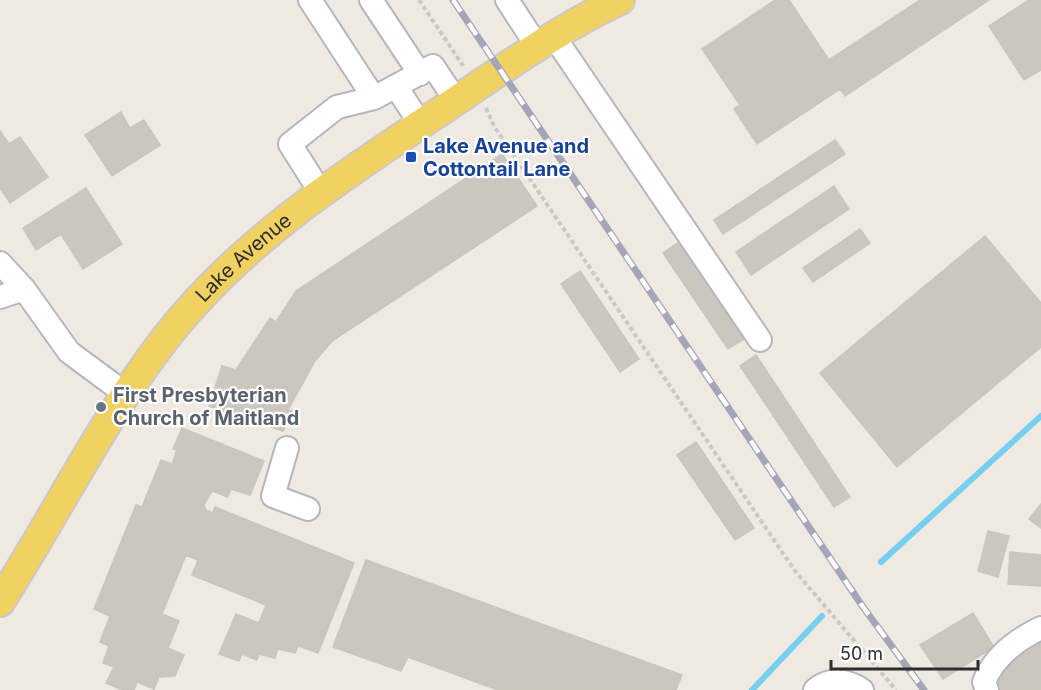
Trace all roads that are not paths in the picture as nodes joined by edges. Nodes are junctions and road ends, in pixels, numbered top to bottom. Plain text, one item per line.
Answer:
1 (309, 0) edge
2 (371, 0) edge
3 (507, 0) edge
4 (620, 0) edge
5 (597, 7) edge
6 (545, 40) junction
7 (427, 70) junction
8 (397, 88) junction
9 (467, 94) junction
10 (374, 98) junction
11 (421, 125) junction
12 (321, 192) junction
13 (0, 263) edge
14 (24, 289) junction
15 (0, 297) edge
16 (760, 340) dead end
17 (127, 395) junction
18 (287, 448) dead end
19 (308, 509) dead end
20 (0, 602) edge
21 (1041, 628) edge
22 (815, 690) edge
23 (862, 690) edge
24 (987, 690) edge

1 - 10 street
2 - 7 street
3 - 6 street
4 - 5 main road, Lake Avenue
5 - 6 main road, Lake Avenue
6 - 9 main road, Lake Avenue
6 - 16 street
7 - 8 street
7 - 9 street
8 - 10 street
8 - 11 street
9 - 11 main road, Lake Avenue
10 - 12 street
11 - 12 main road, Lake Avenue
12 - 17 main road, Lake Avenue
13 - 14 street
14 - 15 street
14 - 17 street
17 - 20 main road, Lake Avenue
18 - 19 street
21 - 24 street
22 - 23 street

